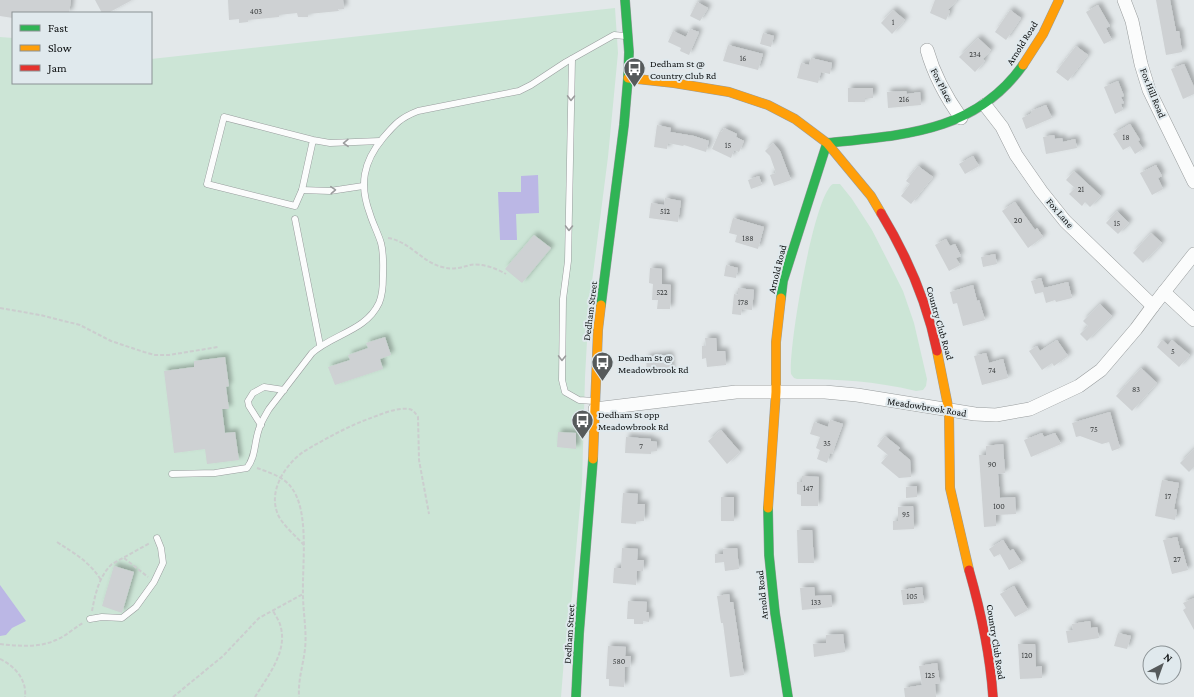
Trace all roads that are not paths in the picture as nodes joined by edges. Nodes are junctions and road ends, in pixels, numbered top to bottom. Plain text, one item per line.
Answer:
1 (625, 0) edge
2 (1059, 0) edge
3 (1124, 0) edge
4 (628, 35) junction
5 (927, 50) dead end
6 (572, 59) junction
7 (628, 78) junction
8 (986, 104) junction
9 (961, 118) junction
10 (313, 140) junction
11 (380, 141) junction
12 (827, 143) junction
13 (1194, 182) edge
14 (363, 186) junction
15 (302, 190) junction
16 (295, 220) dead end
17 (1194, 254) edge
18 (1164, 292) junction
19 (1153, 306) junction
20 (1194, 320) edge
21 (320, 345) junction
22 (284, 390) junction
23 (776, 392) junction
24 (595, 405) junction
25 (949, 411) junction
26 (261, 425) junction
27 (172, 474) dead end
28 (158, 538) road end
29 (90, 619) road end
30 (576, 697) edge
31 (788, 697) edge
32 (993, 697) edge

1 - 4 street, Dedham Street
2 - 8 street, Arnold Road
3 - 13 street, Fox Hill Road
4 - 6 lane
4 - 7 street, Dedham Street
5 - 9 street, Fox Place
6 - 11 lane
6 -> 24 lane
7 - 12 street, Country Club Road
7 - 24 street, Dedham Street
8 - 9 street, Arnold Road
8 - 19 street, Fox Lane
9 - 12 street, Arnold Road
11 -> 10 lane
10 - 15 lane
10 - 15 lane
11 - 14 lane
12 - 23 street, Arnold Road
12 - 25 street, Country Club Road
15 -> 14 lane
14 - 21 lane
16 - 21 lane
17 - 18 street, Meadowbrook Road
18 - 19 street, Meadowbrook Road
18 - 20 street
19 - 25 street, Meadowbrook Road
21 - 22 lane
22 - 26 lane
22 - 26 lane
23 - 24 street, Meadowbrook Road
23 - 25 street, Meadowbrook Road
23 - 31 street, Arnold Road
24 - 30 street, Dedham Street
25 - 32 street, Country Club Road
26 - 27 lane
28 - 29 lane

